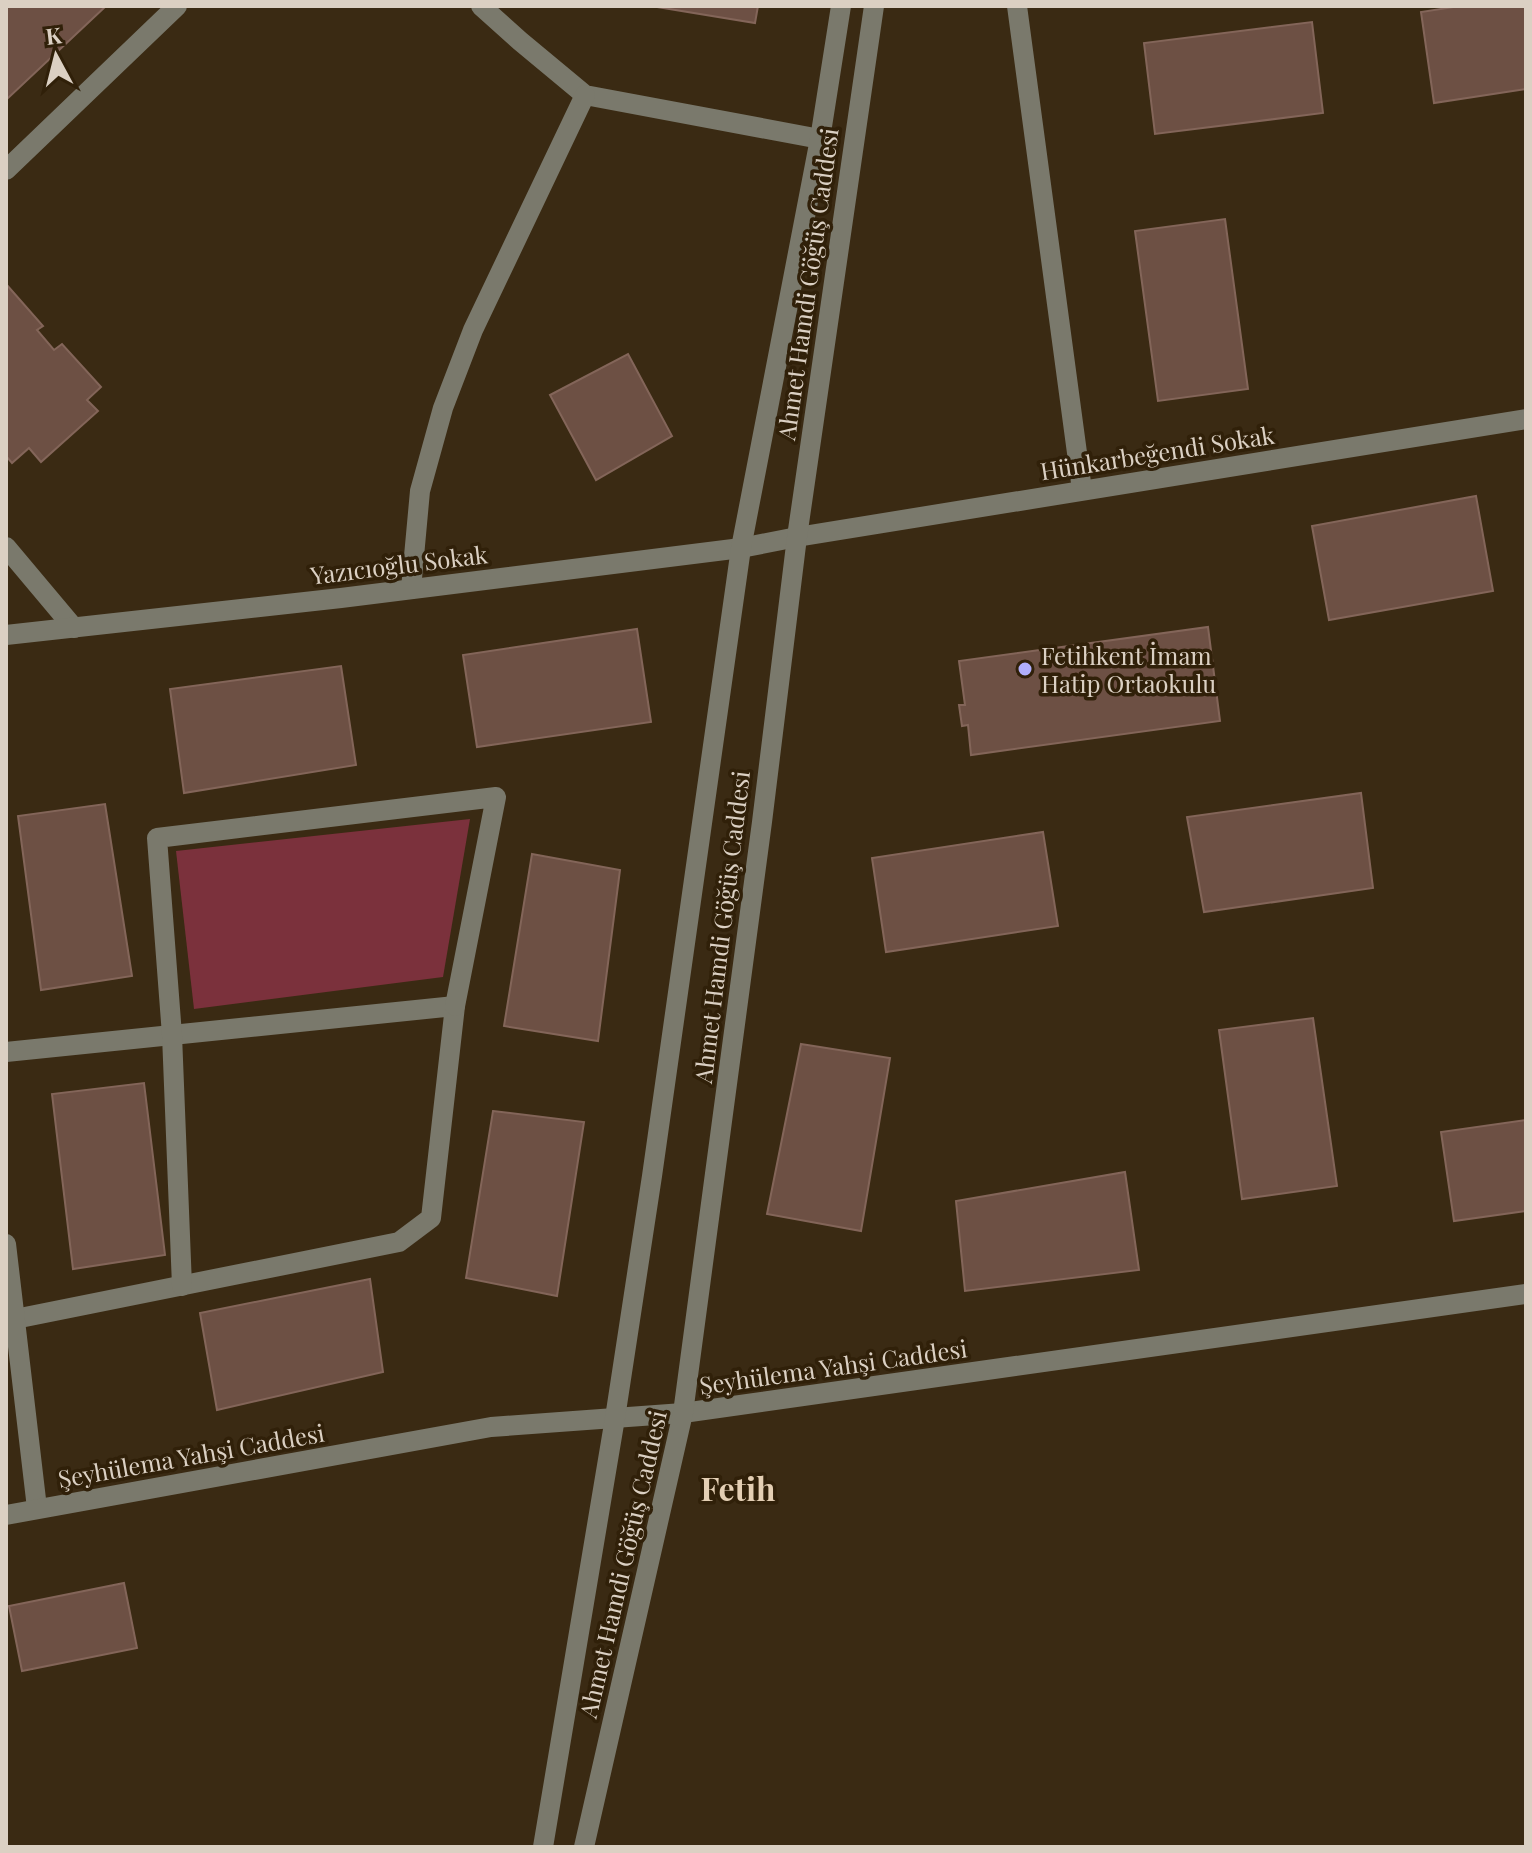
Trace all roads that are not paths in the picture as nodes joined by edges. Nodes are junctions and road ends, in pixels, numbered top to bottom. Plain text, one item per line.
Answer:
1 (177, 6) edge
2 (481, 6) edge
3 (841, 6) edge
4 (874, 6) edge
5 (1017, 6) edge
6 (585, 95) junction
7 (820, 139) junction
8 (6, 170) edge
9 (1526, 419) edge
10 (1082, 490) junction
11 (797, 537) junction
12 (6, 547) edge
13 (741, 548) junction
14 (411, 589) junction
15 (74, 628) junction
16 (6, 635) edge
17 (455, 1006) junction
18 (172, 1035) junction
19 (6, 1052) edge
20 (6, 1244) edge
21 (182, 1286) junction
22 (1526, 1294) edge
23 (15, 1319) junction
24 (683, 1413) junction
25 (615, 1418) junction
26 (37, 1508) junction
27 (6, 1515) edge
28 (543, 1847) edge
29 (584, 1847) edge

1 - 8 street
2 - 6 street
3 - 7 street, Ahmet Hamdi Göğüş Caddesi
4 - 11 street, Ahmet Hamdi Göğüş Caddesi
5 - 10 street
6 - 7 street
6 - 14 street
7 - 13 street, Ahmet Hamdi Göğüş Caddesi
9 - 10 street, Hünkarbeğendi Sokak
10 - 11 street, Hünkarbeğendi Sokak
11 - 13 street, Yazıcıoğlu Sokak
11 - 24 street, Ahmet Hamdi Göğüş Caddesi
12 - 15 street
13 - 14 street, Yazıcıoğlu Sokak
13 - 25 street, Ahmet Hamdi Göğüş Caddesi
14 - 15 street, Yazıcıoğlu Sokak
15 - 16 street, Yazıcıoğlu Sokak
17 - 18 street
17 - 18 street
17 - 21 street
18 - 19 street
18 - 21 street
20 - 23 street
21 - 23 street
22 - 24 street, Şeyhülema Yahşi Caddesi
23 - 26 street
24 - 25 street, Şeyhülema Yahşi Caddesi
24 - 29 street, Ahmet Hamdi Göğüş Caddesi
25 - 26 street, Şeyhülema Yahşi Caddesi
25 - 28 street, Ahmet Hamdi Göğüş Caddesi
26 - 27 street, Şeyhülema Yahşi Caddesi

